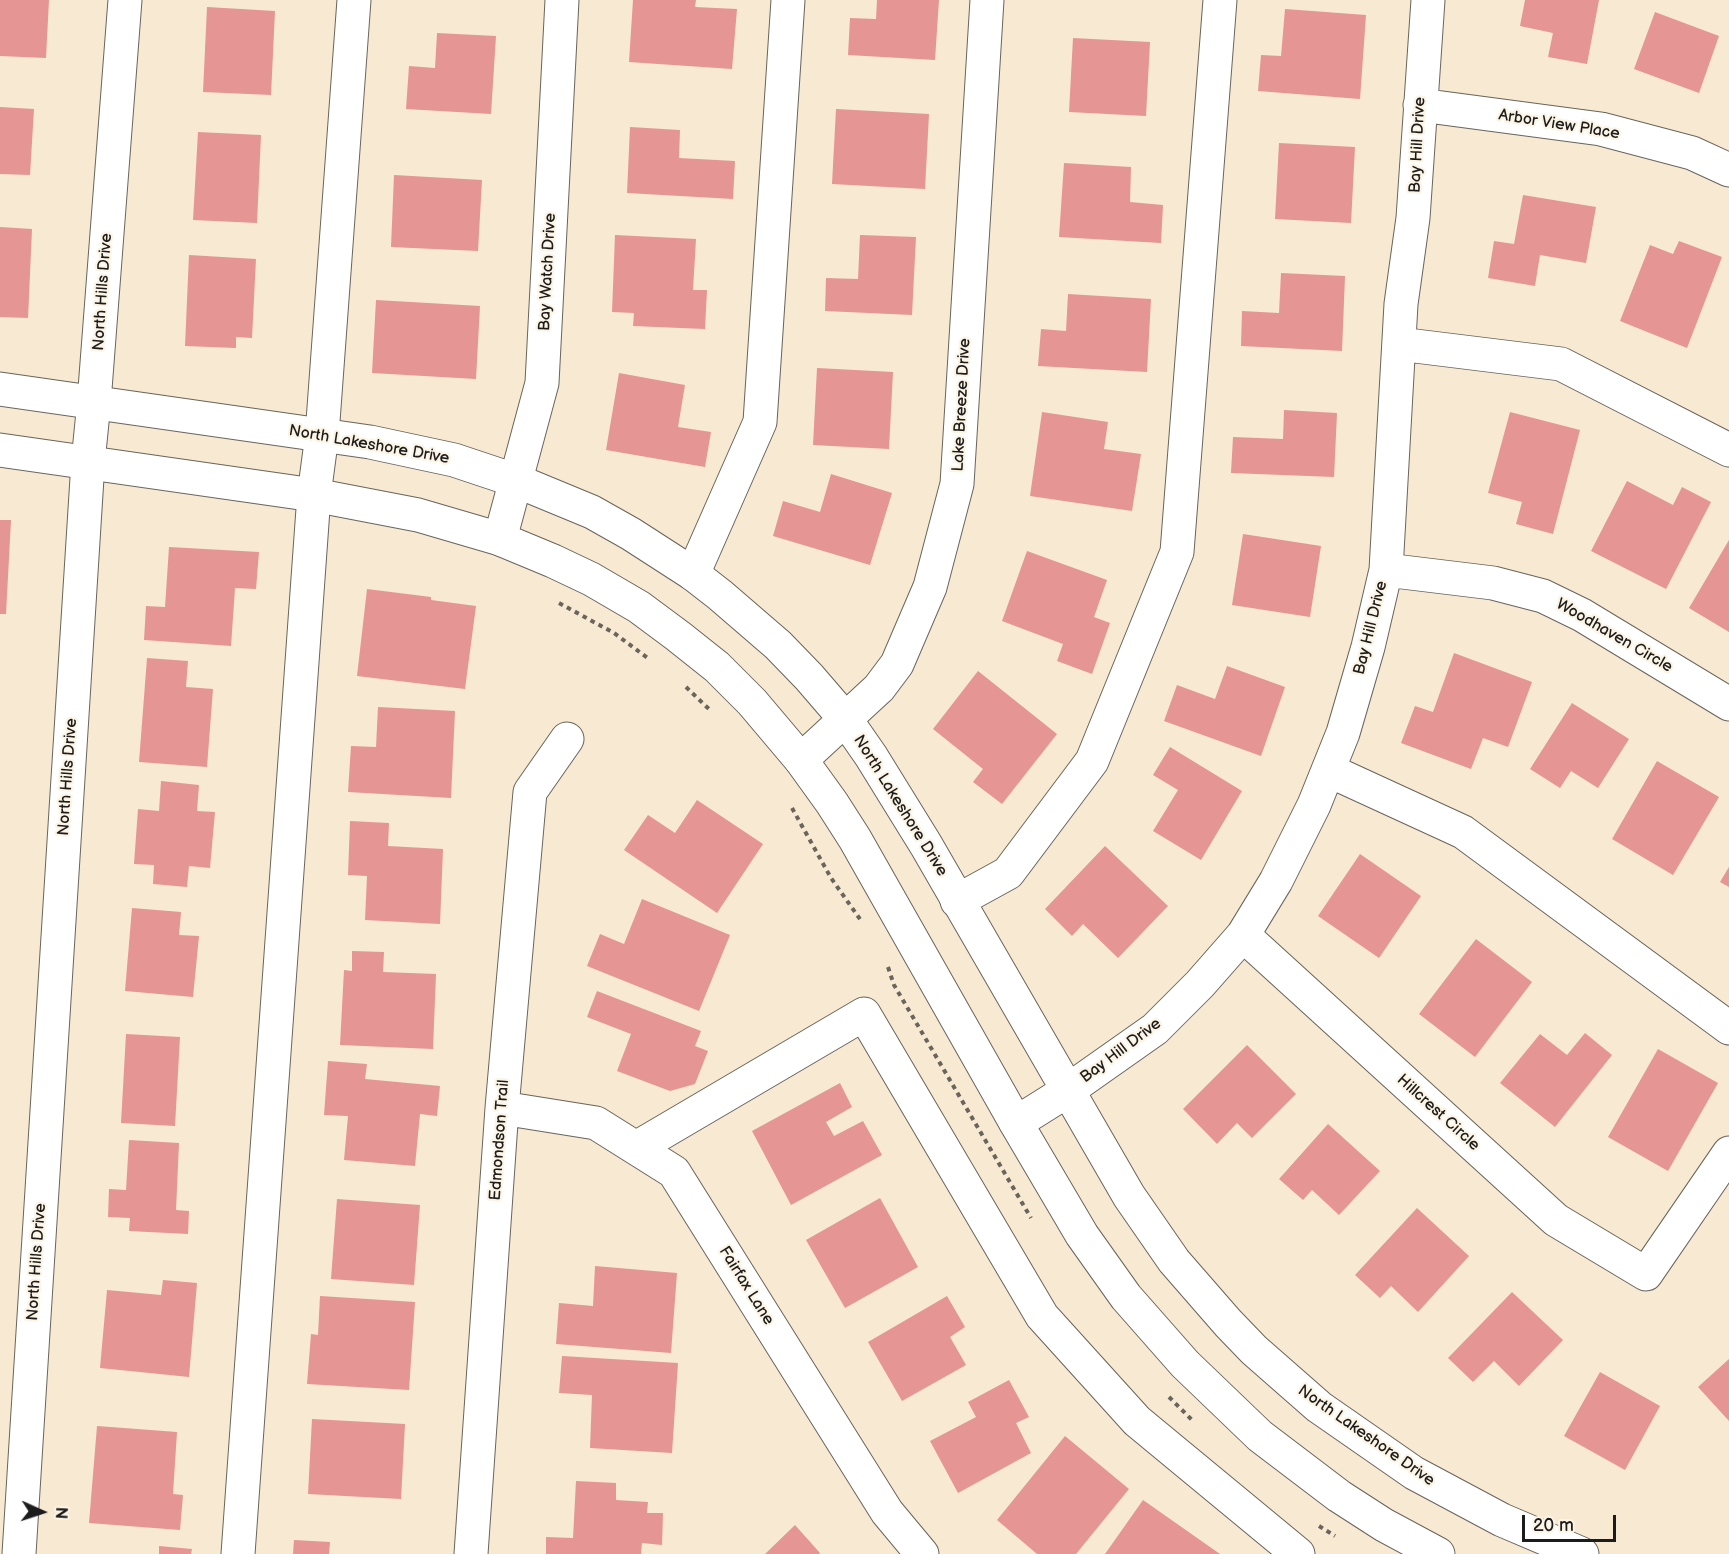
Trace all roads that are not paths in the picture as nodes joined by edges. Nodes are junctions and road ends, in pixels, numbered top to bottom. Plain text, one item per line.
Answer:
1 (125, 0) edge
2 (354, 0) edge
3 (562, 0) edge
4 (788, 0) edge
5 (987, 0) edge
6 (1220, 0) edge
7 (1428, 0) edge
8 (1420, 105) junction
9 (1729, 170) edge
10 (1399, 344) junction
11 (0, 389) edge
12 (94, 402) junction
13 (322, 435) junction
14 (0, 450) edge
15 (1729, 450) edge
16 (88, 462) junction
17 (517, 481) junction
18 (314, 495) junction
19 (500, 539) junction
20 (1386, 570) junction
21 (693, 574) junction
22 (1729, 704) edge
23 (846, 720) junction
24 (567, 738) dead end
25 (801, 760) junction
26 (1328, 770) junction
27 (957, 901) junction
28 (1243, 935) junction
29 (1729, 1029) edge
30 (1067, 1091) junction
31 (502, 1108) junction
32 (1016, 1123) junction
33 (636, 1148) junction
34 (1729, 1153) edge
35 (1567, 1551) edge
36 (19, 1554) edge
37 (238, 1554) edge
38 (471, 1554) edge
39 (922, 1554) edge
40 (1298, 1554) edge
41 (1438, 1554) edge

1 - 12 street, North Hills Drive
2 - 13 street
3 - 17 street, Bay Watch Drive
4 - 21 street
5 - 23 street, Lake Breeze Drive
6 - 27 street
7 - 8 street, Bay Hill Drive
8 - 9 street, Arbor View Place
8 - 10 street, Bay Hill Drive
10 - 15 street
10 - 20 street, Bay Hill Drive
11 - 12 street, North Lakeshore Drive
12 - 13 street, North Lakeshore Drive
12 - 16 street, North Hills Drive
13 - 17 street, North Lakeshore Drive
13 - 18 street
14 - 16 street
16 - 18 street
16 - 36 street, North Hills Drive
17 - 19 street, Bay Watch Drive
17 - 21 street, North Lakeshore Drive
18 - 19 street
18 - 37 street
19 - 25 street
20 - 22 street, Woodhaven Circle
20 - 26 street, Bay Hill Drive
21 - 23 street, North Lakeshore Drive
23 - 25 street, Lake Breeze Drive
23 - 27 street, North Lakeshore Drive
24 - 31 street, Edmondson Trail
25 - 32 street
26 - 28 street, Bay Hill Drive
26 - 29 street
27 - 30 street, North Lakeshore Drive
28 - 30 street, Bay Hill Drive
28 - 34 street, Hillcrest Circle
30 - 32 street, Bay Hill Drive
30 - 35 street, North Lakeshore Drive
31 - 33 street, Fairfax Lane
31 - 38 street, Edmondson Trail
32 - 41 street
33 - 39 street, Fairfax Lane
33 - 40 street

